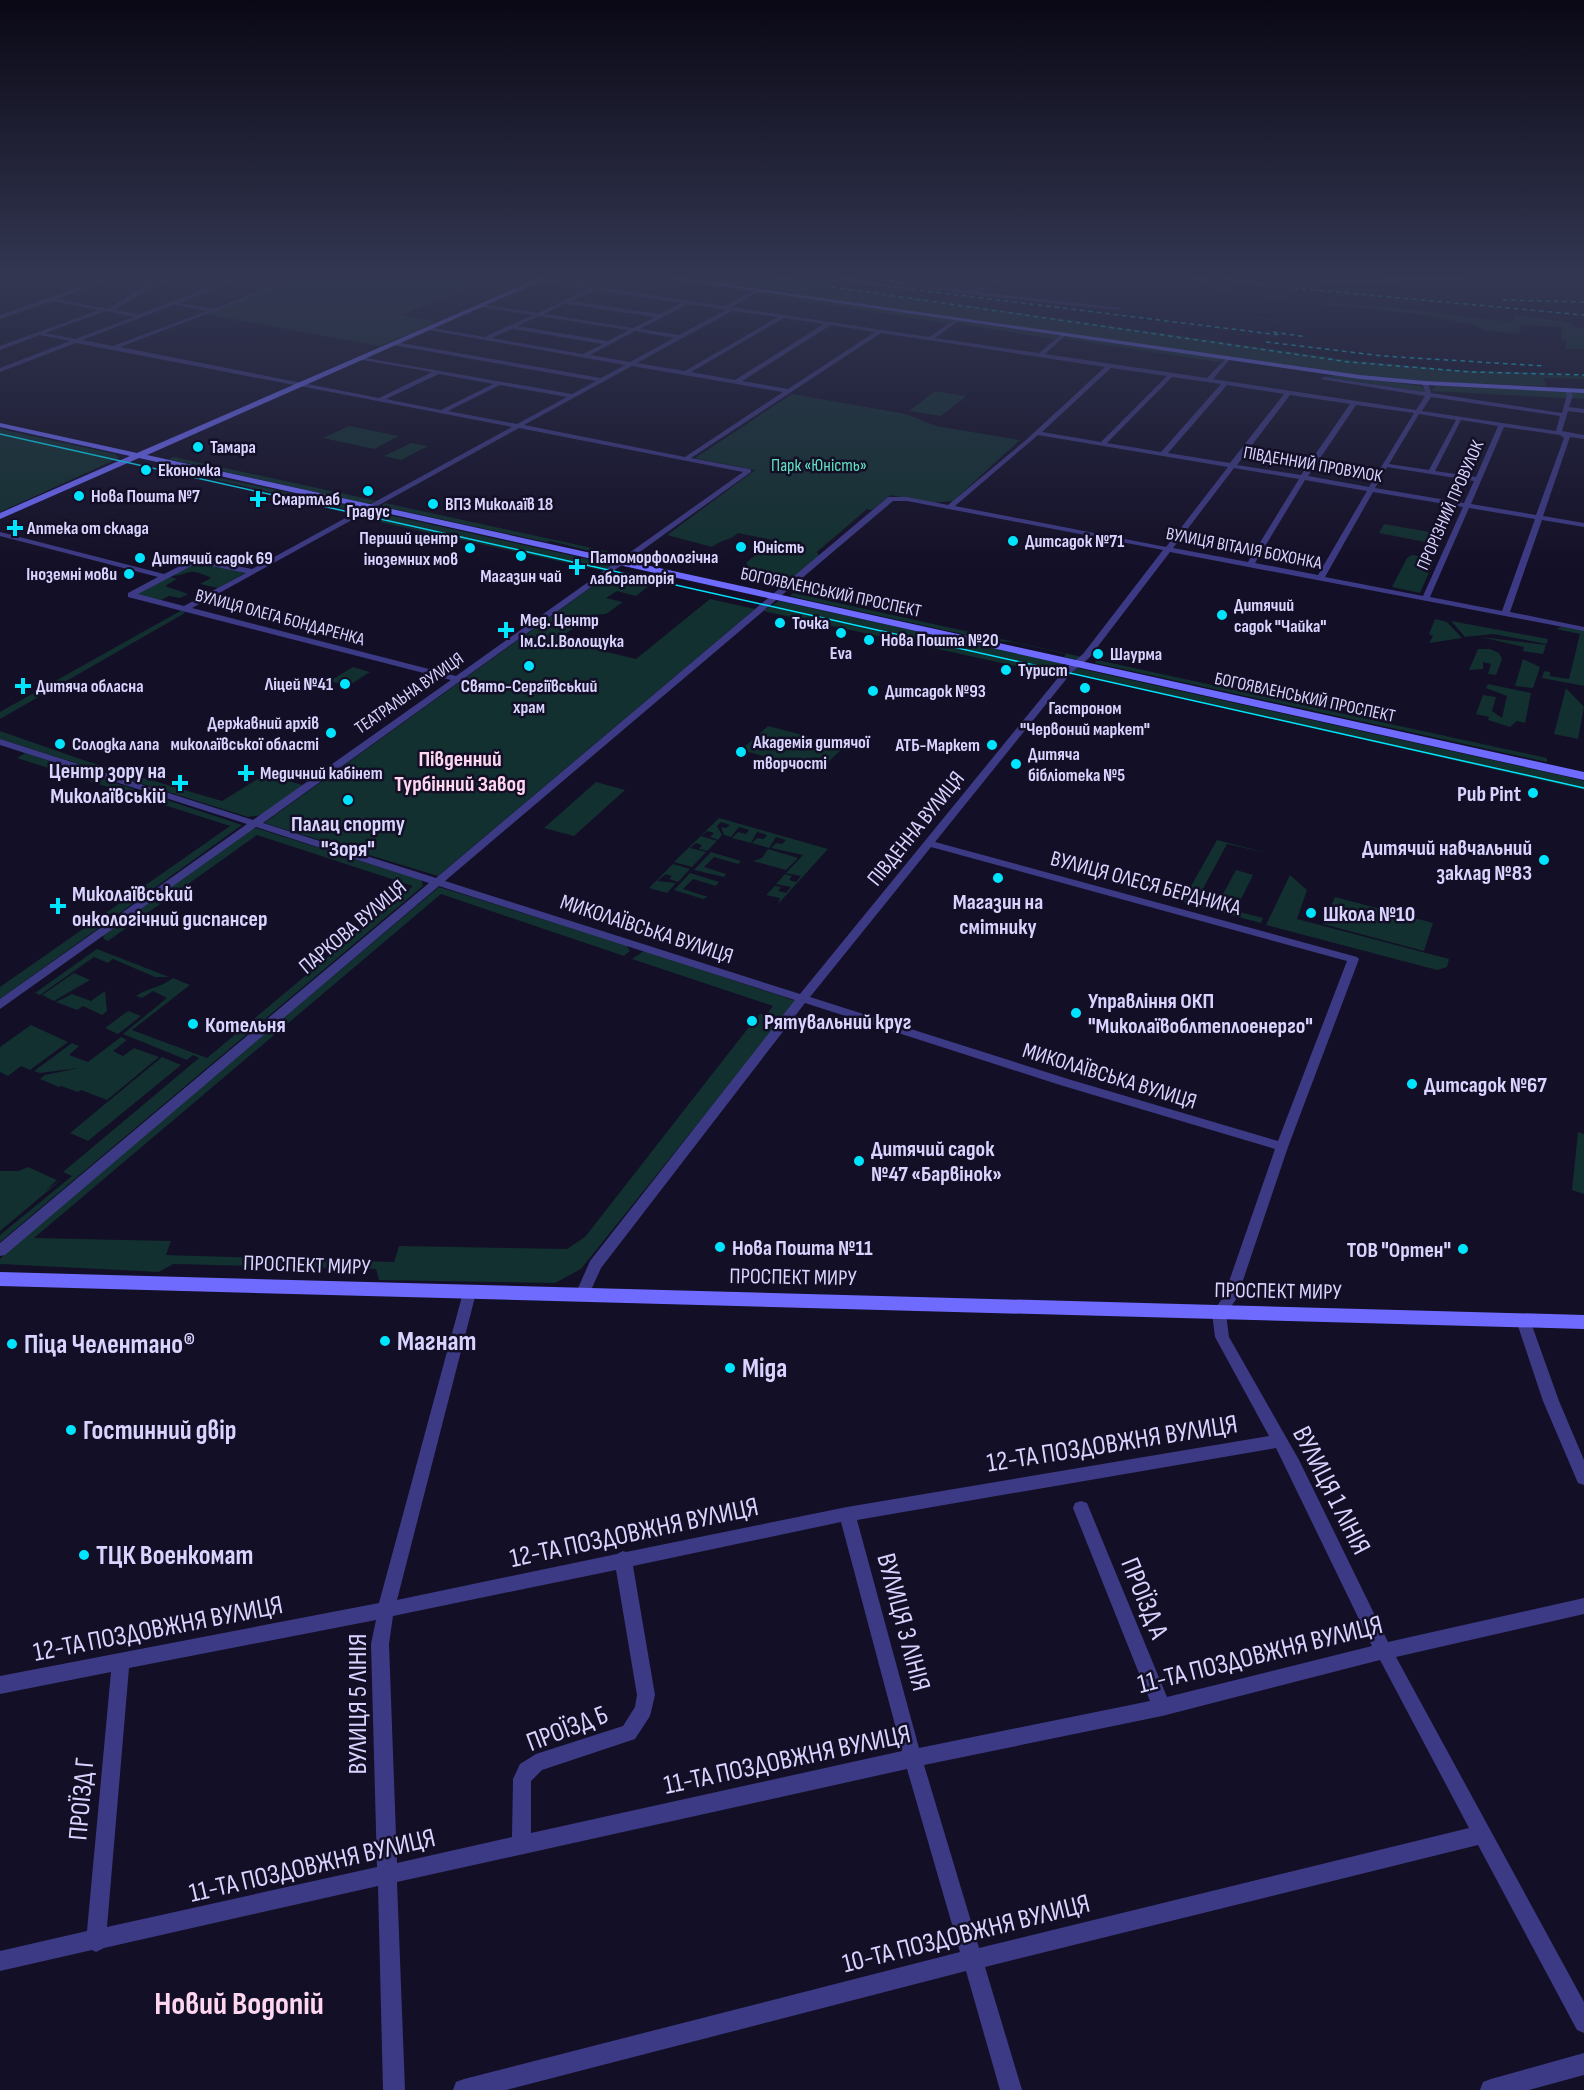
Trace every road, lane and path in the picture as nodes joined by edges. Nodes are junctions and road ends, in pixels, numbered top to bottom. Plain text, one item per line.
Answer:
1 (247, 374) edge
2 (327, 374) edge
3 (435, 374) edge
4 (447, 374) edge
5 (566, 374) edge
6 (614, 374) edge
7 (689, 374) edge
8 (750, 374) edge
9 (816, 374) edge
10 (1101, 374) edge
11 (1161, 374) edge
12 (1214, 374) edge
13 (1292, 374) edge
14 (1171, 375) junction
15 (603, 380) junction
16 (1208, 381) junction
17 (1323, 381) junction
18 (736, 382) junction
19 (499, 383) junction
20 (1425, 383) junction
21 (303, 384) junction
22 (1224, 384) junction
23 (1567, 390) junction
24 (790, 391) junction
25 (1584, 391) edge
26 (1288, 393) junction
27 (1430, 395) junction
28 (572, 396) junction
29 (1309, 396) junction
30 (381, 399) junction
31 (1354, 403) junction
32 (443, 411) junction
33 (1584, 411) edge
34 (1565, 412) junction
35 (1419, 413) junction
36 (1458, 418) junction
37 (0, 425) edge
38 (1502, 425) junction
39 (519, 426) junction
40 (1036, 433) junction
41 (1563, 434) junction
42 (1584, 437) edge
43 (1102, 444) junction
44 (161, 448) junction
45 (119, 451) junction
46 (1163, 454) junction
47 (139, 456) junction
48 (688, 457) junction
49 (157, 461) junction
50 (1385, 465) junction
51 (116, 466) junction
52 (1232, 466) junction
53 (1431, 472) junction
54 (1304, 478) junction
55 (1479, 480) junction
56 (1370, 489) junction
57 (898, 498) joint
58 (1467, 505) junction
59 (950, 507) junction
60 (371, 508) junction
61 (0, 516) edge
62 (1540, 518) junction
63 (1584, 525) edge
64 (0, 534) edge
65 (1169, 550) junction
66 (622, 563) junction
67 (1250, 565) junction
68 (254, 572) junction
69 (162, 576) junction
70 (1320, 578) junction
71 (776, 597) junction
72 (1426, 598) junction
73 (185, 609) junction
74 (1505, 614) junction
75 (1584, 628) edge
76 (1077, 663) junction
77 (458, 680) junction
78 (0, 742) edge
79 (1584, 777) edge
80 (254, 824) junction
81 (929, 843) junction
82 (438, 882) junction
83 (802, 999) junction
84 (0, 1005) edge
85 (1282, 1147) junction
86 (0, 1251) edge
87 (0, 1279) edge
88 (469, 1293) junction
89 (582, 1295) junction
90 (1219, 1313) junction
91 (1523, 1320) junction
92 (1584, 1322) edge
93 (1280, 1442) junction
94 (1584, 1478) edge
95 (1081, 1508) dead end
96 (846, 1514) junction
97 (623, 1559) junction
98 (1584, 1606) edge
99 (386, 1610) junction
100 (1384, 1651) junction
101 (121, 1662) junction
102 (0, 1685) edge
103 (1162, 1707) junction
104 (913, 1760) junction
105 (1483, 1834) junction
106 (521, 1845) junction
107 (387, 1877) junction
108 (96, 1941) junction
109 (974, 1959) junction
110 (0, 1961) edge
111 (1584, 2023) edge
112 (1584, 2064) edge
113 (394, 2090) edge
114 (464, 2090) edge
115 (1011, 2090) edge
116 (1491, 2090) edge

1 - 21 street
2 - 21 main road
3 - 30 street
4 - 19 street
5 - 15 street
6 - 15 street
7 - 18 street
8 - 18 street
9 - 24 street
10 - 40 street
11 - 14 street
12 - 16 street
13 - 17 main road
14 - 16 street
14 - 43 street
15 - 28 street
16 - 22 street
17 - 20 main road
17 - 27 street
17 - 29 street
18 - 24 street
19 - 28 street
19 - 32 street
20 - 23 main road
20 - 27 street
21 - 30 street
21 - 44 main road
22 - 26 street
22 - 46 street
23 - 25 main road
23 - 34 street
24 - 48 street
26 - 29 street
26 - 52 street, ПІВДЕННА ВУЛИЦЯ
27 - 34 street
27 - 35 street
28 - 39 street
29 - 31 street
30 - 32 street
31 - 35 street
31 - 54 street
32 - 39 street
33 - 34 street
34 - 41 street
35 - 36 street
35 - 50 street
36 - 38 street
36 - 53 street
37 - 45 main road, БОГОЯВЛЕНСЬКИЙ ПРОСПЕКТ
38 - 41 street
38 - 55 street, ПРОРІЗНИЙ ПРОВУЛОК
39 - 48 street
39 - 60 street
40 - 43 street, ПІВДЕННИЙ ПРОВУЛОК
40 - 59 street
41 - 42 street
41 - 62 street
43 - 46 street, ПІВДЕННИЙ ПРОВУЛОК
44 - 45 main road
44 - 47 main road
45 - 47 main road, БОГОЯВЛЕНСЬКИЙ ПРОСПЕКТ
45 - 51 main road
46 - 52 street, ПІВДЕННИЙ ПРОВУЛОК
47 - 49 main road, БОГОЯВЛЕНСЬКИЙ ПРОСПЕКТ
47 - 51 main road
48 - 66 street, ТЕАТРАЛЬНА ВУЛИЦЯ
49 - 51 main road
49 - 60 main road, БОГОЯВЛЕНСЬКИЙ ПРОСПЕКТ
50 - 53 street
50 - 56 street
51 - 61 main road
52 - 54 street, ПІВДЕННИЙ ПРОВУЛОК
52 - 65 street, ПІВДЕННА ВУЛИЦЯ
53 - 55 street
54 - 56 street, ПІВДЕННИЙ ПРОВУЛОК
54 - 67 street
55 - 58 street, ПРОРІЗНИЙ ПРОВУЛОК
56 - 58 street, ПІВДЕННИЙ ПРОВУЛОК
56 - 70 street
57 - 59 street, ВУЛИЦЯ ВІТАЛІЯ БОХОНКА
57 - 71 street, ПАРКОВА ВУЛИЦЯ
58 - 62 street, ПІВДЕННИЙ ПРОВУЛОК
58 - 72 street, ПРОРІЗНИЙ ПРОВУЛОК
59 - 65 street, ВУЛИЦЯ ВІТАЛІЯ БОХОНКА
60 - 66 main road, БОГОЯВЛЕНСЬКИЙ ПРОСПЕКТ
60 - 68 street
62 - 63 street, ПІВДЕННИЙ ПРОВУЛОК
62 - 74 street
64 - 69 street
65 - 67 street, ВУЛИЦЯ ВІТАЛІЯ БОХОНКА
65 - 76 street, ПІВДЕННА ВУЛИЦЯ
66 - 71 main road, БОГОЯВЛЕНСЬКИЙ ПРОСПЕКТ
66 - 77 street, ТЕАТРАЛЬНА ВУЛИЦЯ
67 - 70 street, ВУЛИЦЯ ВІТАЛІЯ БОХОНКА
68 - 69 street, ВУЛИЦЯ ОЛЕГА БОНДАРЕНКА
68 - 73 street
69 - 73 street, ВУЛИЦЯ ОЛЕГА БОНДАРЕНКА
70 - 72 street, ВУЛИЦЯ ВІТАЛІЯ БОХОНКА
71 - 76 main road, БОГОЯВЛЕНСЬКИЙ ПРОСПЕКТ
71 - 82 street, ПАРКОВА ВУЛИЦЯ
72 - 74 street, ВУЛИЦЯ ВІТАЛІЯ БОХОНКА
73 - 77 street, ВУЛИЦЯ ОЛЕГА БОНДАРЕНКА
74 - 75 street, ВУЛИЦЯ ВІТАЛІЯ БОХОНКА
76 - 79 main road, БОГОЯВЛЕНСЬКИЙ ПРОСПЕКТ
76 - 81 street, ПІВДЕННА ВУЛИЦЯ
77 - 80 street, ТЕАТРАЛЬНА ВУЛИЦЯ
78 - 80 street, МИКОЛАЇВСЬКА ВУЛИЦЯ
80 - 82 street, МИКОЛАЇВСЬКА ВУЛИЦЯ
80 - 84 street, ТЕАТРАЛЬНА ВУЛИЦЯ
81 - 83 street, ПІВДЕННА ВУЛИЦЯ
81 - 85 street, ВУЛИЦЯ ОЛЕСЯ БЕРДНИКА
82 - 83 street, МИКОЛАЇВСЬКА ВУЛИЦЯ
82 - 86 street, ПАРКОВА ВУЛИЦЯ
83 - 85 street, МИКОЛАЇВСЬКА ВУЛИЦЯ
83 - 89 street, ПІВДЕННА ВУЛИЦЯ
85 - 90 street
87 - 88 main road, ПРОСПЕКТ МИРУ
88 - 89 main road, ПРОСПЕКТ МИРУ
88 - 99 street, ВУЛИЦЯ 5 ЛІНІЯ
89 - 90 main road, ПРОСПЕКТ МИРУ
90 - 91 main road, ПРОСПЕКТ МИРУ
90 - 93 street, ВУЛИЦЯ 1 ЛІНІЯ
91 - 92 main road, ПРОСПЕКТ МИРУ
91 - 94 street
93 - 96 street, 12-ТА ПОЗДОВЖНЯ ВУЛИЦЯ
93 - 100 street, ВУЛИЦЯ 1 ЛІНІЯ
95 - 103 street, ПРОЇЗД А
96 - 97 street, 12-ТА ПОЗДОВЖНЯ ВУЛИЦЯ
96 - 104 street, ВУЛИЦЯ 3 ЛІНІЯ
97 - 99 street, 12-ТА ПОЗДОВЖНЯ ВУЛИЦЯ
97 - 106 street, ПРОЇЗД Б
98 - 100 street, 11-ТА ПОЗДОВЖНЯ ВУЛИЦЯ
99 - 101 street, 12-ТА ПОЗДОВЖНЯ ВУЛИЦЯ
99 - 107 street, ВУЛИЦЯ 5 ЛІНІЯ
100 - 103 street, 11-ТА ПОЗДОВЖНЯ ВУЛИЦЯ
100 - 105 street, ВУЛИЦЯ 1 ЛІНІЯ
101 - 102 street, 12-ТА ПОЗДОВЖНЯ ВУЛИЦЯ
101 - 108 street, ПРОЇЗД Г
103 - 104 street, 11-ТА ПОЗДОВЖНЯ ВУЛИЦЯ
104 - 106 street, 11-ТА ПОЗДОВЖНЯ ВУЛИЦЯ
104 - 109 street, ВУЛИЦЯ 3 ЛІНІЯ
105 - 109 street, 10-ТА ПОЗДОВЖНЯ ВУЛИЦЯ
105 - 111 street, ВУЛИЦЯ 1 ЛІНІЯ
106 - 107 street, 11-ТА ПОЗДОВЖНЯ ВУЛИЦЯ
107 - 108 street, 11-ТА ПОЗДОВЖНЯ ВУЛИЦЯ
107 - 113 street, ВУЛИЦЯ 5 ЛІНІЯ
108 - 110 street, 11-ТА ПОЗДОВЖНЯ ВУЛИЦЯ
109 - 114 street, 10-ТА ПОЗДОВЖНЯ ВУЛИЦЯ
109 - 115 street, ВУЛИЦЯ 3 ЛІНІЯ
112 - 116 street

